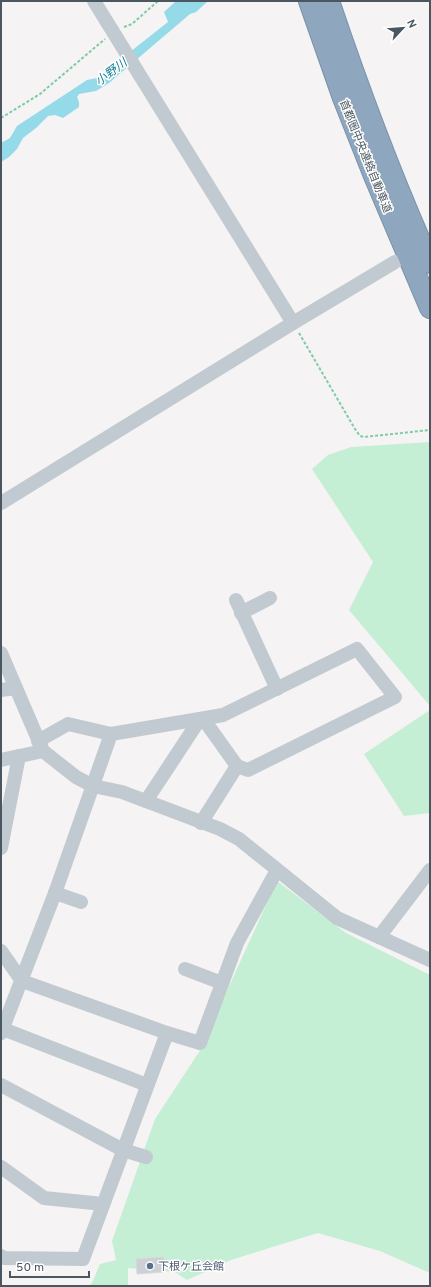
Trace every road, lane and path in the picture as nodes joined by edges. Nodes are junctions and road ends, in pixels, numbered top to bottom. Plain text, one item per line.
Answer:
1 (94, 1) edge
2 (158, 1) edge
3 (320, 3) edge
4 (115, 35) junction
5 (1, 118) edge
6 (395, 262) dead end
7 (430, 263) edge
8 (430, 308) edge
9 (293, 323) junction
10 (430, 430) edge
11 (1, 503) edge
12 (270, 598) dead end
13 (1, 653) edge
14 (16, 688) junction
15 (277, 689) junction
16 (1, 690) edge
17 (200, 719) junction
18 (112, 734) junction
19 (41, 746) junction
20 (19, 756) junction
21 (1, 760) edge
22 (237, 766) junction
23 (93, 786) junction
24 (146, 801) junction
25 (201, 823) junction
26 (1, 848) edge
27 (277, 870) junction
28 (430, 870) edge
29 (55, 894) junction
30 (82, 902) dead end
31 (379, 937) junction
32 (1, 951) edge
33 (429, 958) edge
34 (184, 969) dead end
35 (22, 981) junction
36 (222, 983) junction
37 (2, 1031) edge
38 (167, 1033) junction
39 (1, 1085) edge
40 (147, 1085) junction
41 (123, 1150) junction
42 (146, 1157) dead end
43 (1, 1167) edge
44 (103, 1204) junction
45 (1, 1256) edge

1 - 4 street
2 - 4 path
3 - 7 highway, 首都圏中央連絡自動車道
3 - 8 highway, 首都圏中央連絡自動車道
4 - 5 path
4 - 9 street
6 - 9 street
9 - 10 path
9 - 11 street
12 - 15 street
13 - 14 street
14 - 16 street
14 - 19 street
15 - 17 street
15 - 22 street
17 - 18 street
17 - 22 street
17 - 24 street
18 - 19 street
18 - 23 street
19 - 20 street
19 - 23 street
20 - 21 street
20 - 26 street
22 - 25 street
23 - 24 street
23 - 29 street
24 - 25 street
25 - 27 street
27 - 31 street
27 - 36 street
28 - 31 street
29 - 30 street
29 - 35 street
31 - 33 street
32 - 35 street
34 - 36 street
35 - 37 street
35 - 38 street
36 - 38 street
37 - 40 street
38 - 40 street
39 - 41 street
40 - 41 street
41 - 42 street
41 - 44 street
43 - 44 street
44 - 45 street

